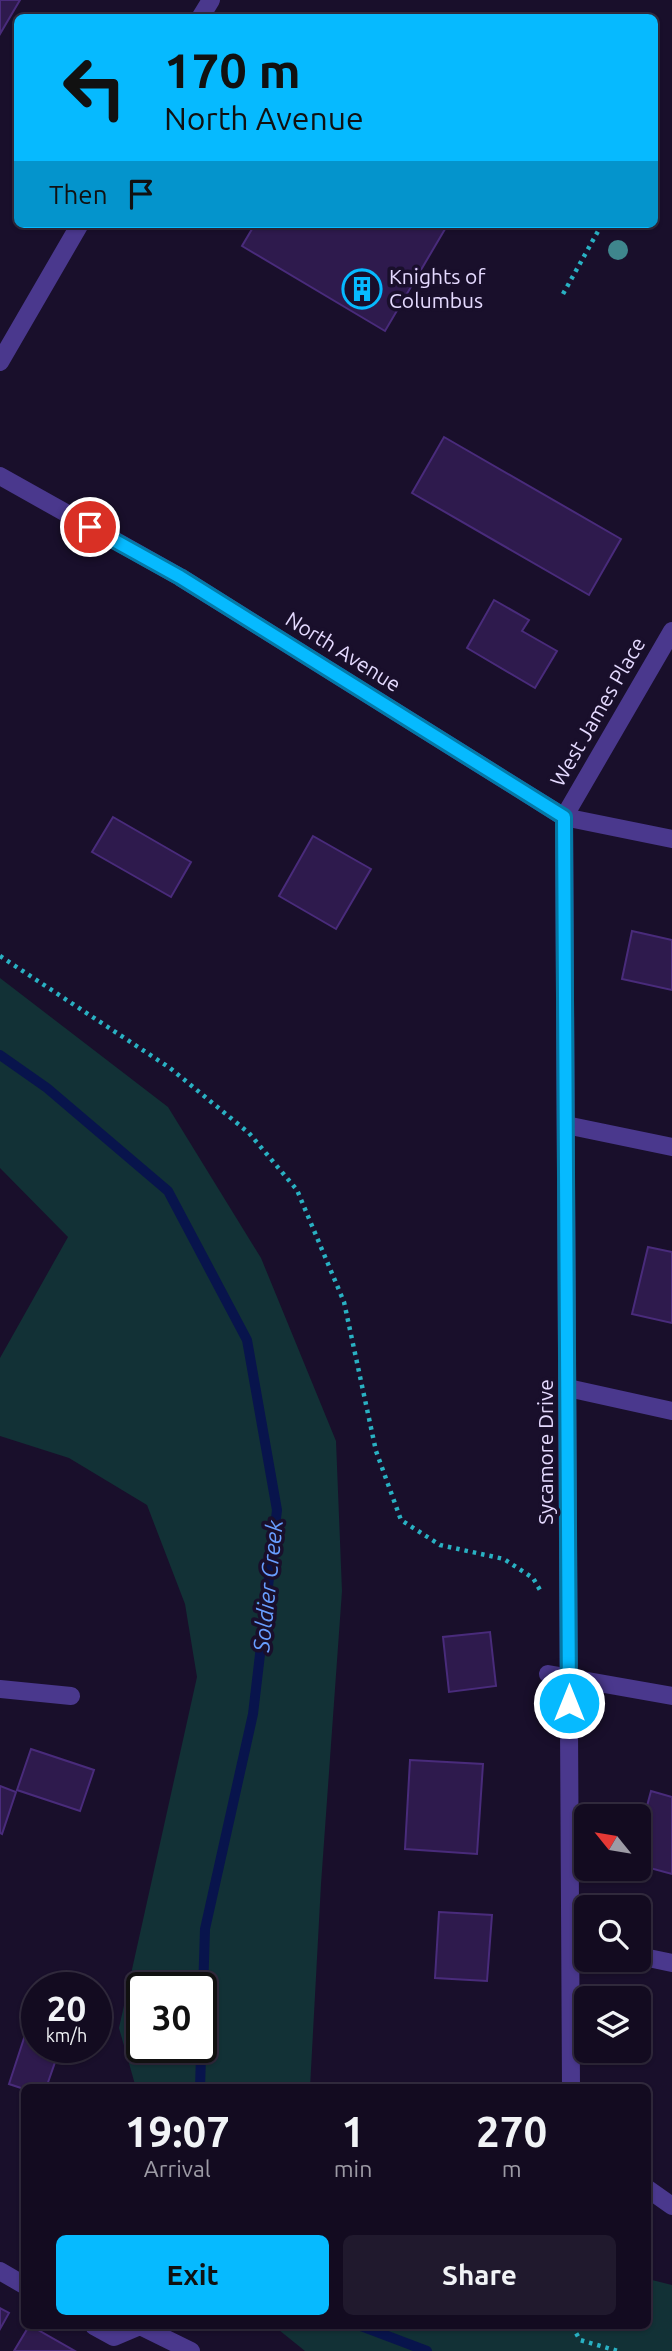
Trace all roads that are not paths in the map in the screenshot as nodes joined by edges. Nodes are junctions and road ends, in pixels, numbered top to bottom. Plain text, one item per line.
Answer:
1 (78, 228) edge
2 (0, 362) edge
3 (0, 476) edge
4 (672, 631) edge
5 (564, 817) junction
6 (672, 839) edge
7 (566, 1125) junction
8 (672, 1147) edge
9 (568, 1388) junction
10 (672, 1411) edge
11 (548, 1674) dead end
12 (569, 1676) junction
13 (0, 1689) edge
14 (71, 1696) dead end
15 (672, 1696) edge
16 (576, 1895) edge
17 (651, 1959) edge
18 (672, 1963) edge
19 (577, 1972) edge
20 (571, 2084) edge
21 (651, 2191) edge
22 (672, 2206) edge
23 (0, 2271) edge
24 (21, 2284) edge
25 (97, 2329) edge
26 (135, 2329) edge
27 (146, 2329) edge
28 (110, 2344) edge
29 (191, 2351) edge

1 - 2 street
3 - 5 street, North Avenue
4 - 5 street, West James Place
5 - 6 street, North Avenue
5 - 7 street, Sycamore Drive
7 - 8 street
7 - 9 street, Sycamore Drive
9 - 10 street
9 - 12 street, Sycamore Drive
11 - 12 street
12 - 15 street
12 - 16 street, Sycamore Drive
13 - 14 street
17 - 18 street
19 - 20 street, Sycamore Drive
21 - 22 street
23 - 24 street
25 - 28 street
26 - 28 street
27 - 29 street

